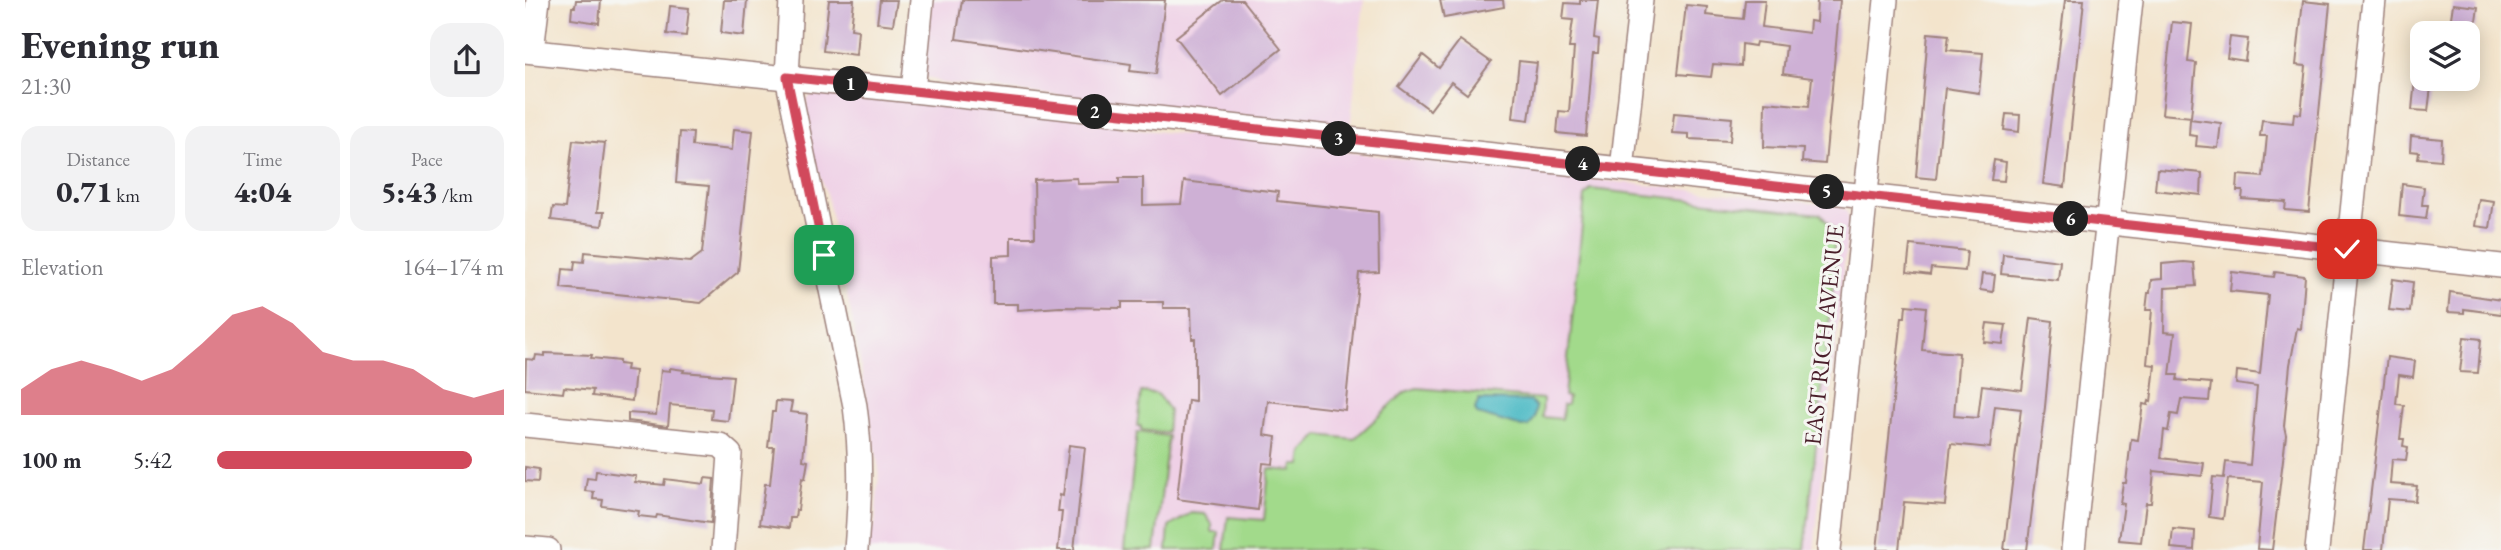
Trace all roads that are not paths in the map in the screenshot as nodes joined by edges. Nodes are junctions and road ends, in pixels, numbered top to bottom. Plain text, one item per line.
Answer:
1 (538, 0) edge
2 (791, 0) edge
3 (922, 0) edge
4 (1641, 0) edge
5 (1887, 0) edge
6 (2131, 0) edge
7 (2374, 0) edge
8 (529, 51) edge
9 (787, 77) junction
10 (913, 91) junction
11 (1622, 169) junction
12 (1865, 196) junction
13 (2107, 224) junction
14 (2347, 249) junction
15 (2501, 266) edge
16 (525, 425) edge
17 (525, 548) edge
18 (548, 550) edge
19 (723, 550) edge
20 (856, 550) edge
21 (1829, 550) edge
22 (2073, 550) edge
23 (2317, 550) edge

1 - 8 street
2 - 9 street
3 - 10 street
4 - 11 street
5 - 12 street, EAST RICH AVENUE
6 - 13 street
7 - 14 street
8 - 9 street
9 - 10 street
9 - 20 street
10 - 11 street
11 - 12 street
12 - 13 street
12 - 21 street, EAST RICH AVENUE
13 - 14 street
13 - 22 street
14 - 15 street
14 - 23 street
16 - 19 street
17 - 18 street

